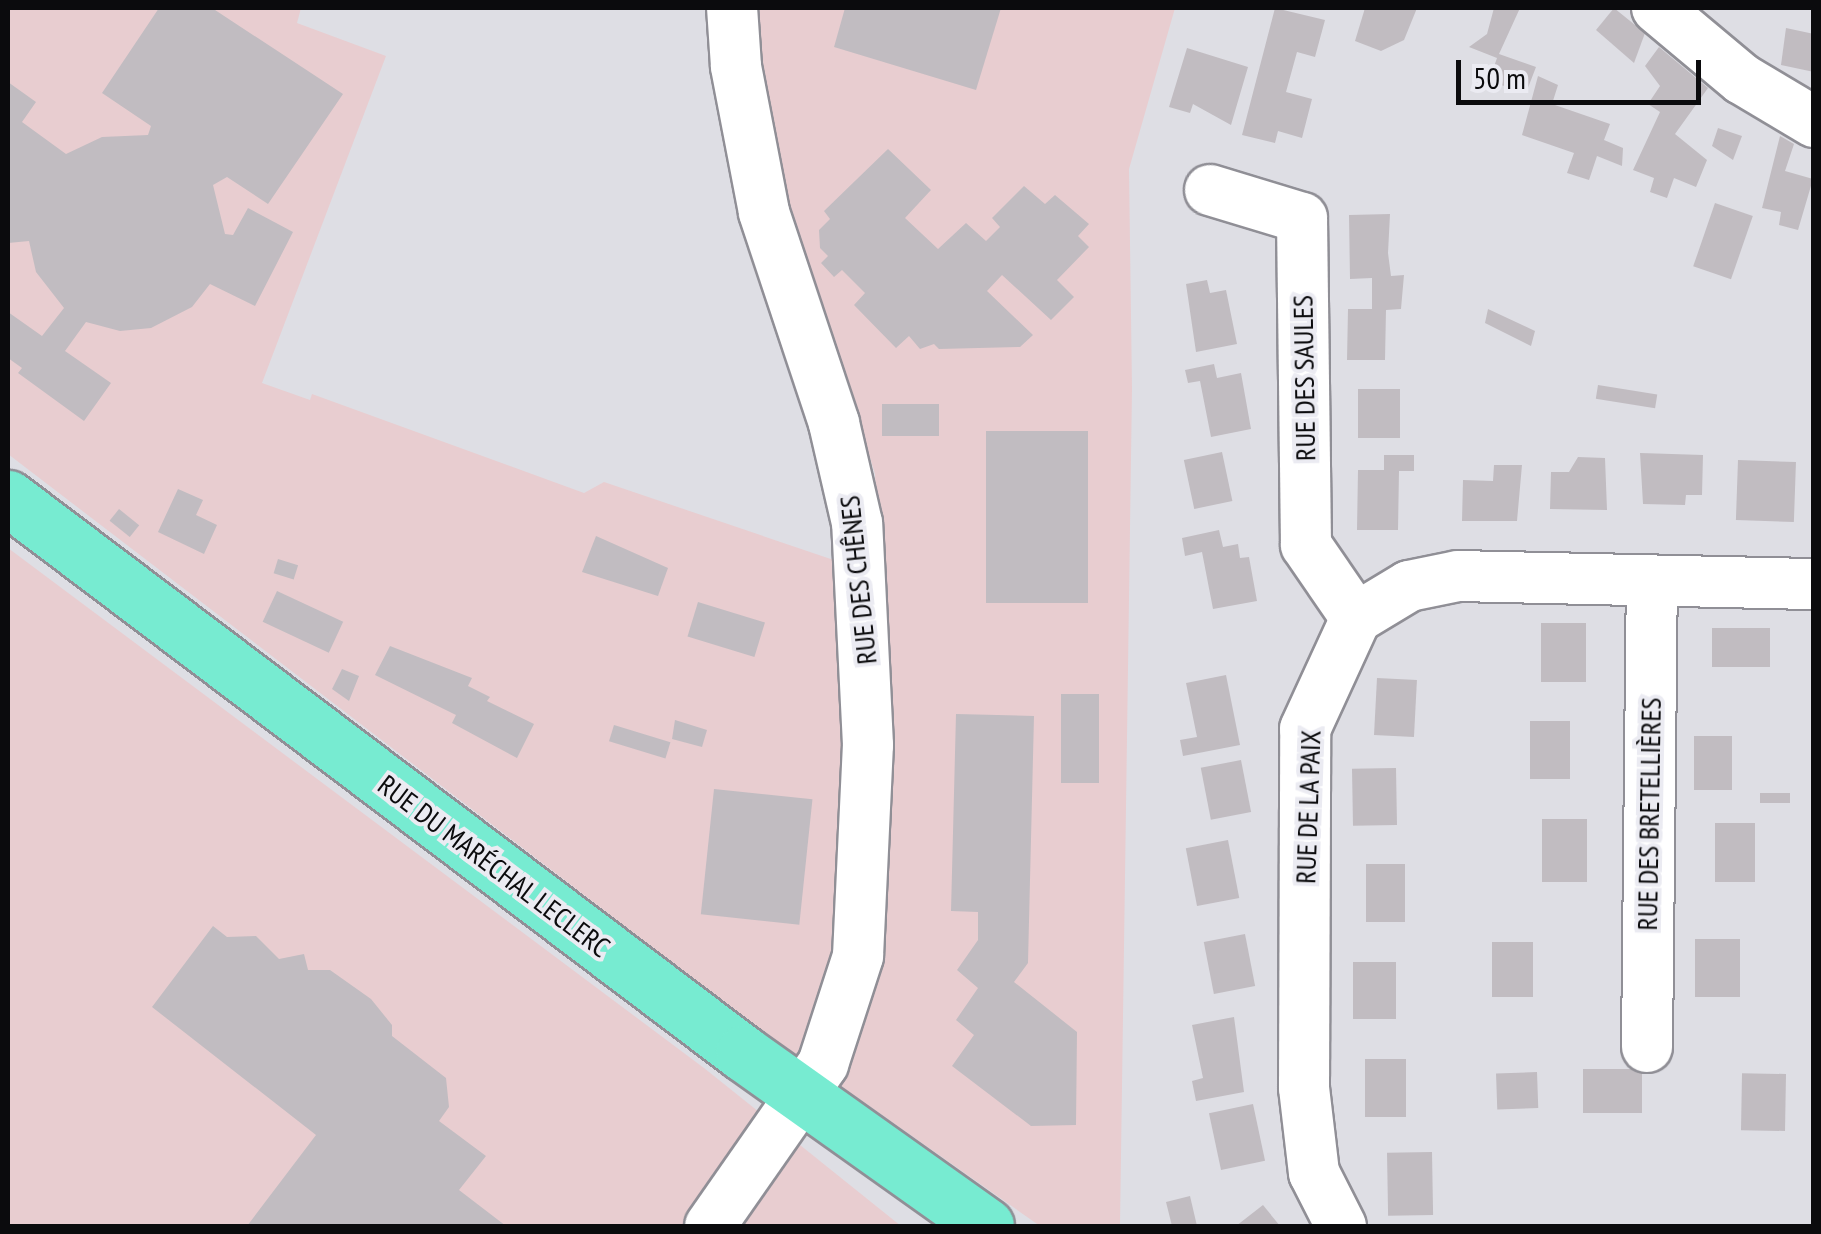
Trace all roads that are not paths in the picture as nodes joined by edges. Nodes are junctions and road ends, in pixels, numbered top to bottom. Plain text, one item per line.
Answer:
1 (732, 8) edge
2 (1657, 8) edge
3 (1814, 122) edge
4 (1210, 190) dead end
5 (8, 498) edge
6 (1652, 582) junction
7 (1814, 584) edge
8 (1356, 618) junction
9 (1647, 1046) dead end
10 (803, 1096) junction
11 (710, 1226) edge
12 (986, 1226) edge
13 (1340, 1226) edge

1 - 10 street, RUE DES CHÊNES
2 - 3 street
4 - 8 street, RUE DES SAULES
5 - 10 main road, RUE DU MARÉCHAL LECLERC
6 - 7 street
6 - 8 street
6 - 9 street, RUE DES BRETELLIÈRES
8 - 13 street, RUE DE LA PAIX
10 - 11 street, RUE DES CHÊNES
10 - 12 main road, RUE DU MARÉCHAL LECLERC

